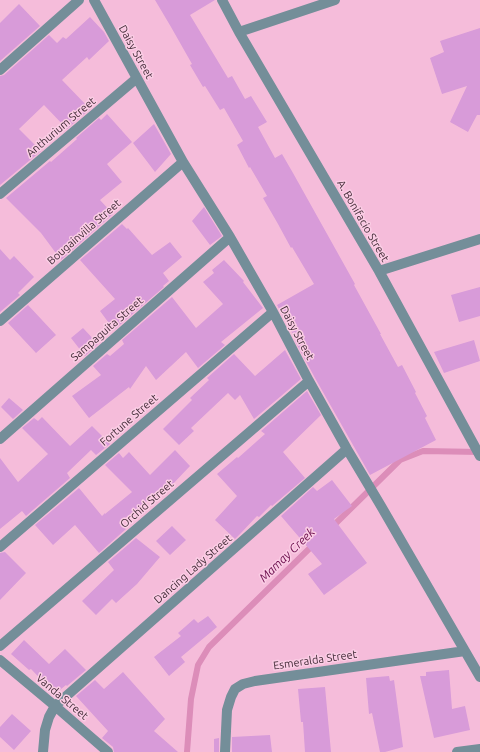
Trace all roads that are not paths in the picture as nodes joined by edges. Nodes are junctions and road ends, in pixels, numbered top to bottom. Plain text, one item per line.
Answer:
1 (79, 0) edge
2 (94, 0) edge
3 (222, 0) edge
4 (335, 0) edge
5 (239, 32) junction
6 (0, 70) edge
7 (137, 78) junction
8 (183, 162) junction
9 (0, 194) edge
10 (230, 237) junction
11 (480, 239) edge
12 (379, 272) junction
13 (273, 312) junction
14 (0, 321) edge
15 (309, 381) junction
16 (0, 439) edge
17 (347, 449) junction
18 (480, 456) edge
19 (0, 547) edge
20 (0, 646) edge
21 (465, 652) junction
22 (0, 660) edge
23 (480, 677) edge
24 (55, 706) junction
25 (480, 749) edge
26 (43, 752) edge
27 (108, 752) edge
28 (225, 752) edge
29 (457, 752) edge

1 - 6 street
2 - 7 street, Daisy Street
3 - 5 street, A. Bonifacio Street
4 - 5 street
5 - 12 street, A. Bonifacio Street
7 - 8 street, Daisy Street
7 - 9 street, Anthurium Street
8 - 10 street, Daisy Street
8 - 14 street, Bougainvilla Street
10 - 13 street, Daisy Street
10 - 16 street, Sampaguita Street
11 - 12 street
12 - 18 street, A. Bonifacio Street
13 - 15 street, Daisy Street
13 - 19 street, Fortune Street
15 - 17 street, Daisy Street
15 - 20 street, Orchid Street
17 - 21 street, Daisy Street
17 - 24 street, Dancing Lady Street
21 - 23 street, Daisy Street
21 - 28 street, Esmeralda Street
22 - 24 street, Vanda Street
24 - 26 street
24 - 27 street, Vanda Street
25 - 29 street

